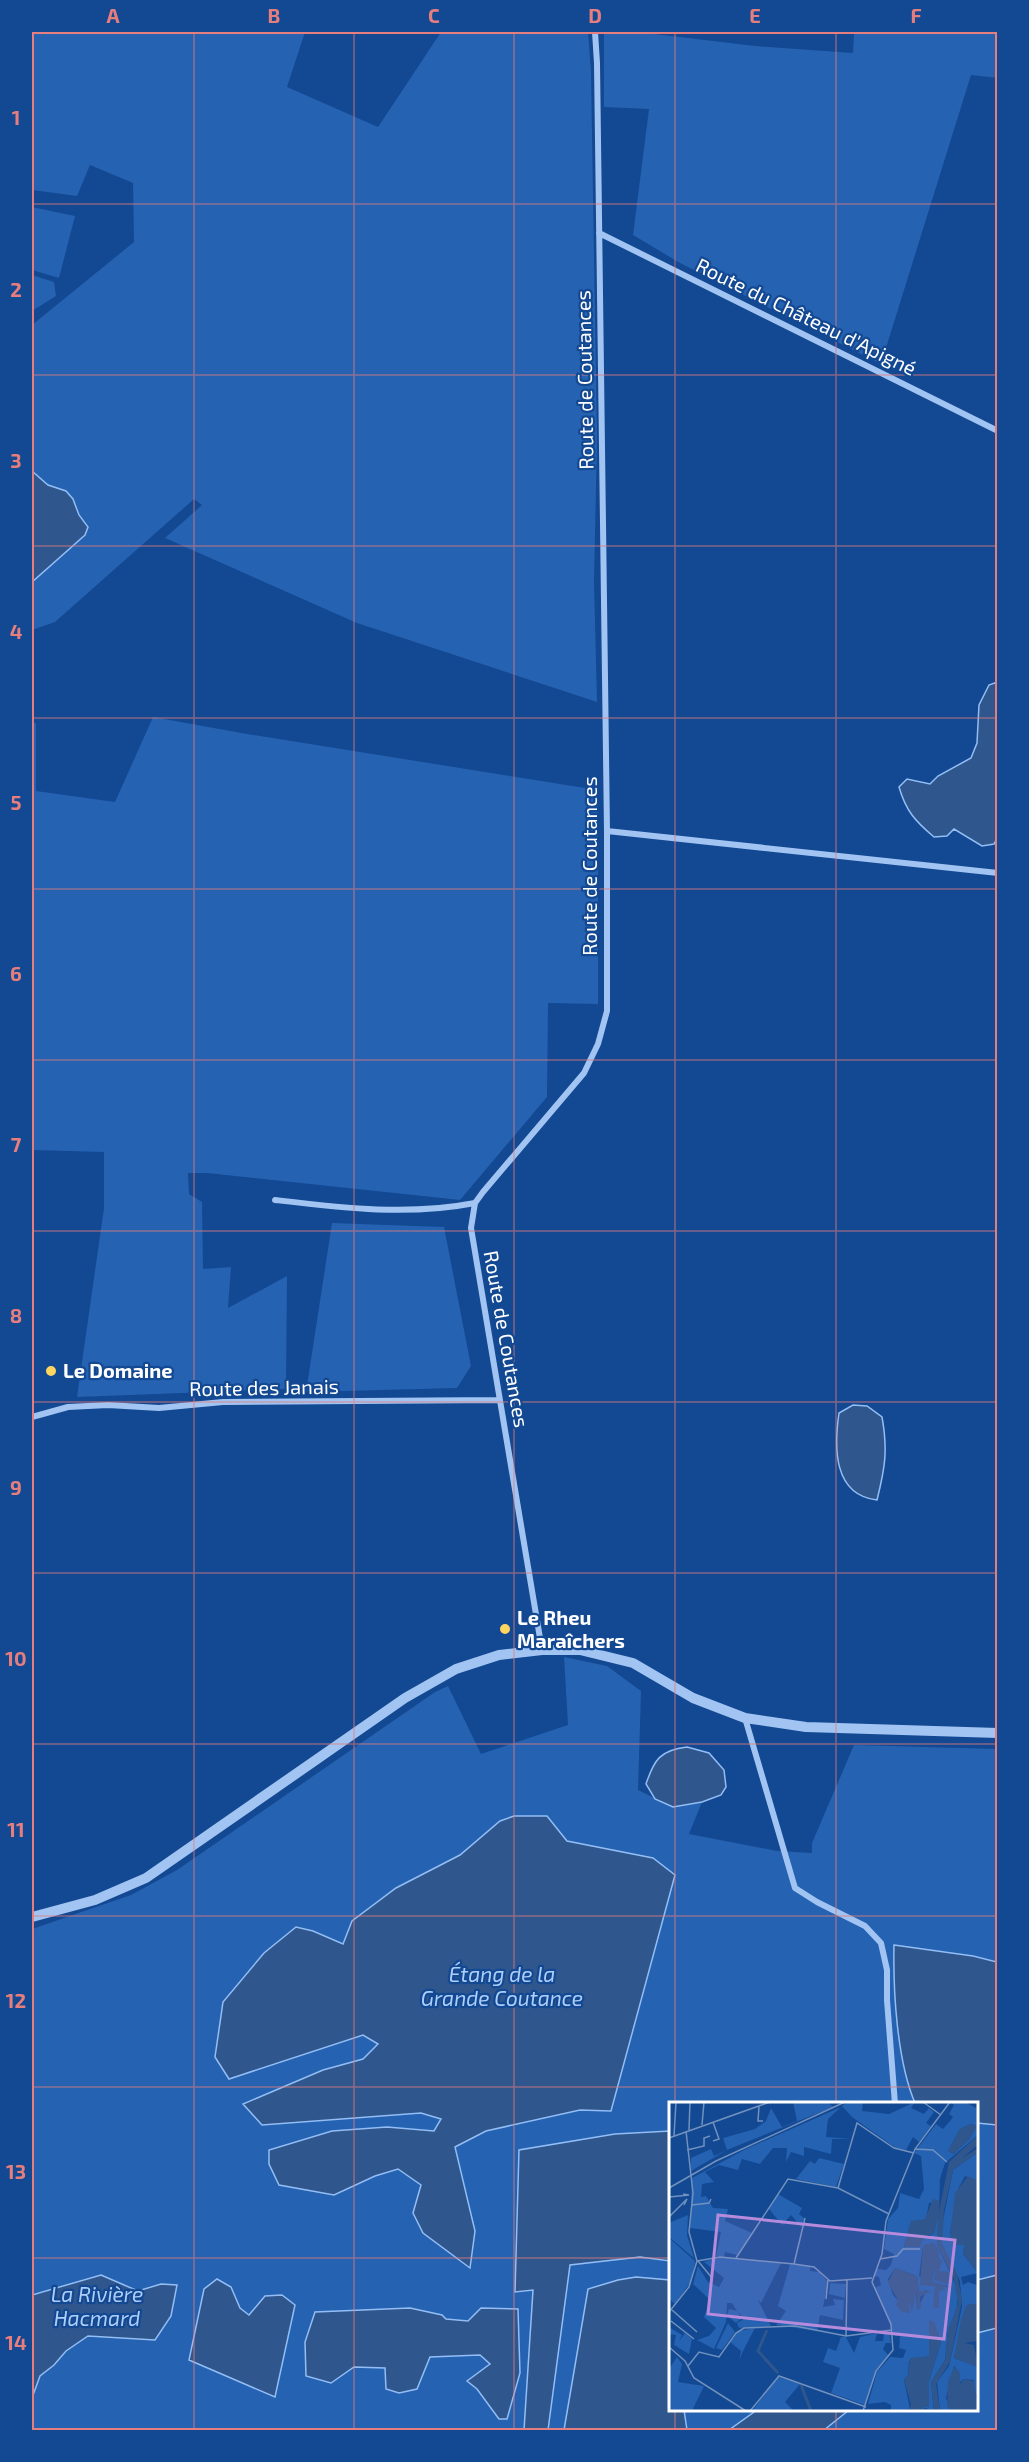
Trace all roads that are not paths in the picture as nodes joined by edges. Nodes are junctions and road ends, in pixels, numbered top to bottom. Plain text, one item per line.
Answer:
1 (595, 32) edge
2 (599, 233) junction
3 (998, 431) edge
4 (607, 831) junction
5 (998, 873) edge
6 (275, 1200) dead end
7 (476, 1203) junction
8 (499, 1400) junction
9 (32, 1417) edge
10 (542, 1650) junction
11 (745, 1718) junction
12 (998, 1733) edge
13 (32, 1917) edge
14 (895, 2102) edge

1 - 2 street, Route de Coutances
2 - 3 street, Route du Château d'Apigné
2 - 4 street, Route de Coutances
4 - 5 street
4 - 7 street, Route de Coutances
6 - 7 street
7 - 8 street, Route de Coutances
8 - 9 street, Route des Janais
8 - 10 street, Route de Coutances
10 - 11 street
10 - 13 street
11 - 12 street
11 - 14 street

